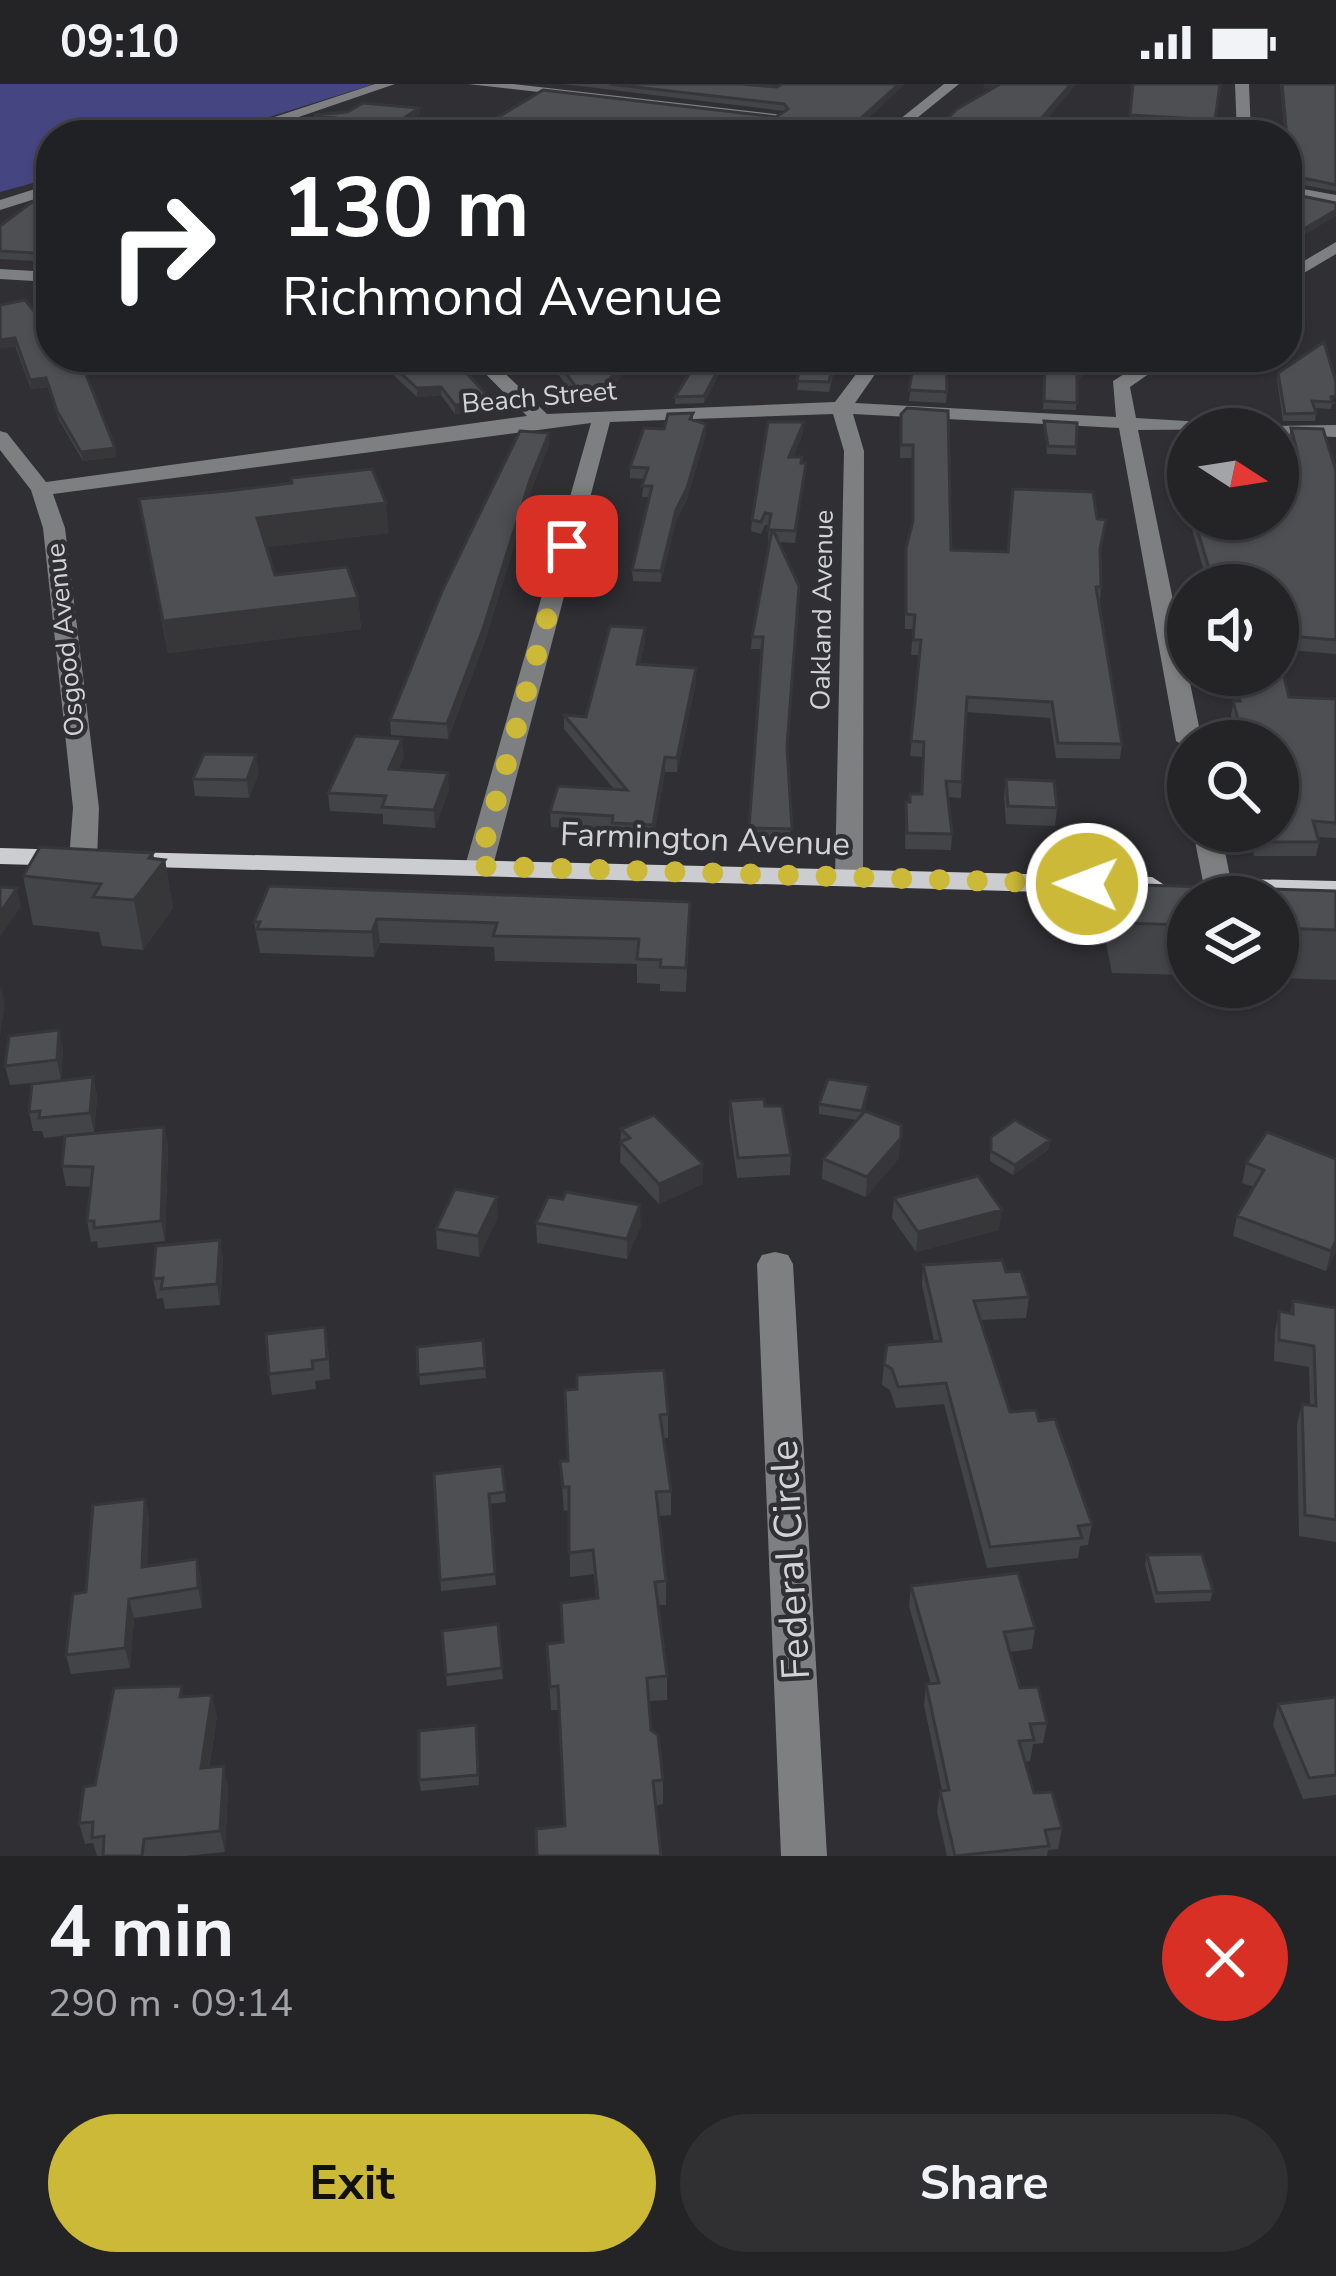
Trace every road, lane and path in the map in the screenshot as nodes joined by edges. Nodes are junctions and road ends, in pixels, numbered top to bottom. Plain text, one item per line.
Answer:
1 (388, 84) edge
2 (475, 84) edge
3 (952, 84) edge
4 (1242, 84) edge
5 (776, 115) edge
6 (274, 120) edge
7 (906, 120) edge
8 (1243, 120) edge
9 (36, 194) edge
10 (1302, 194) edge
11 (1336, 200) edge
12 (7, 203) edge
13 (1336, 247) edge
14 (1302, 269) edge
15 (0, 274) edge
16 (36, 276) edge
17 (493, 372) edge
18 (867, 372) edge
19 (1140, 372) edge
20 (841, 408) junction
21 (602, 417) junction
22 (542, 420) junction
23 (1128, 426) junction
24 (1167, 427) edge
25 (1299, 430) edge
26 (1336, 431) edge
27 (0, 437) edge
28 (41, 489) junction
29 (1185, 720) edge
30 (0, 856) edge
31 (83, 859) junction
32 (478, 866) junction
33 (849, 878) junction
34 (1167, 886) edge
35 (1299, 889) edge
36 (1336, 890) edge
37 (775, 1264) dead end
38 (804, 1856) edge

1 - 6 street
2 - 5 street
3 - 7 street
4 - 8 street
9 - 12 street
10 - 11 street
13 - 14 street
15 - 16 street
17 - 22 street
18 - 20 street
19 - 23 street
20 - 21 street, Beach Street
20 - 23 street, Beach Street
20 - 33 street, Oakland Avenue
21 - 22 street, Beach Street
21 - 32 street
22 - 28 street, Beach Street
23 - 24 street, Beach Street
23 - 29 street
25 - 26 street
27 - 28 street, Osgood Avenue
28 - 31 street, Osgood Avenue
30 - 31 main road, Farmington Avenue
31 - 32 main road, Farmington Avenue
32 - 33 main road, Farmington Avenue
33 - 34 main road, Farmington Avenue
35 - 36 main road, Farmington Avenue
37 - 38 street, Federal Circle

